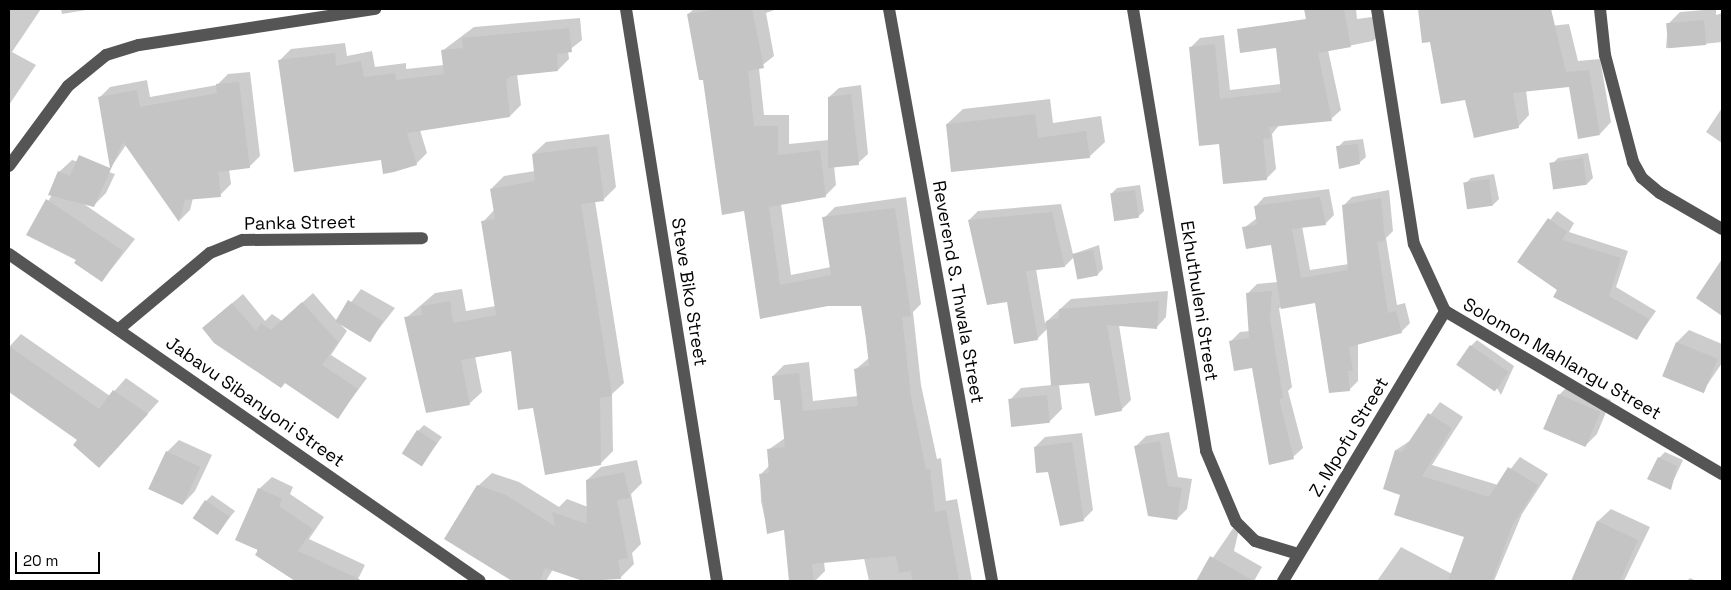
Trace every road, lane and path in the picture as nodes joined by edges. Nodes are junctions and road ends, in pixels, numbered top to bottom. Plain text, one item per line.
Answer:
1 (375, 9) edge
2 (626, 9) edge
3 (889, 9) edge
4 (1133, 9) edge
5 (1377, 9) edge
6 (1600, 9) edge
7 (9, 166) edge
8 (1721, 226) edge
9 (422, 238) dead end
10 (9, 254) edge
11 (1446, 312) junction
12 (119, 329) junction
13 (1722, 474) edge
14 (1298, 554) junction
15 (480, 581) edge
16 (717, 581) edge
17 (992, 581) edge
18 (1283, 581) edge

1 - 7 street
2 - 16 street, Steve Biko Street
3 - 17 street, Reverend S. Thwala Street
4 - 14 street, Ekhuthuleni Street
5 - 11 street, Solomon Mahlangu Street
6 - 8 street
9 - 12 street, Panka Street
10 - 12 street, Jabavu Sibanyoni Street
11 - 13 street, Solomon Mahlangu Street
11 - 14 street, Z. Mpofu Street
12 - 15 street, Jabavu Sibanyoni Street
14 - 18 street, Z. Mpofu Street

